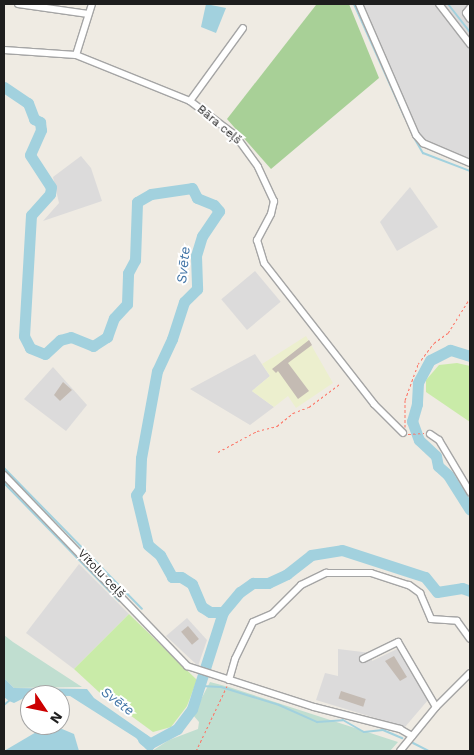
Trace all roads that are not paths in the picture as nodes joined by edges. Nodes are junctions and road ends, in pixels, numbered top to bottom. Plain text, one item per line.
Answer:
1 (18, 4) edge
2 (92, 4) edge
3 (359, 4) edge
4 (439, 4) edge
5 (470, 8) edge
6 (88, 14) junction
7 (470, 19) edge
8 (243, 28) dead end
9 (470, 44) edge
10 (4, 50) edge
11 (76, 55) junction
12 (190, 101) junction
13 (470, 163) edge
14 (406, 433) road end
15 (427, 433) road end
16 (4, 475) edge
17 (470, 492) edge
18 (470, 639) edge
19 (363, 659) dead end
20 (470, 673) edge
21 (229, 681) junction
22 (436, 707) junction
23 (412, 736) junction
24 (400, 751) edge

1 - 6 street
2 - 6 street
3 - 13 street
4 - 9 street
5 - 7 street
6 - 11 street
8 - 12 street
10 - 11 street, Bāra ceļš
11 - 12 street, Bāra ceļš
12 - 14 street, Bāra ceļš
15 - 17 street
16 - 21 street, Vītolu ceļš
18 - 21 street
19 - 22 street
20 - 22 street
21 - 23 street
22 - 23 street
23 - 24 street

